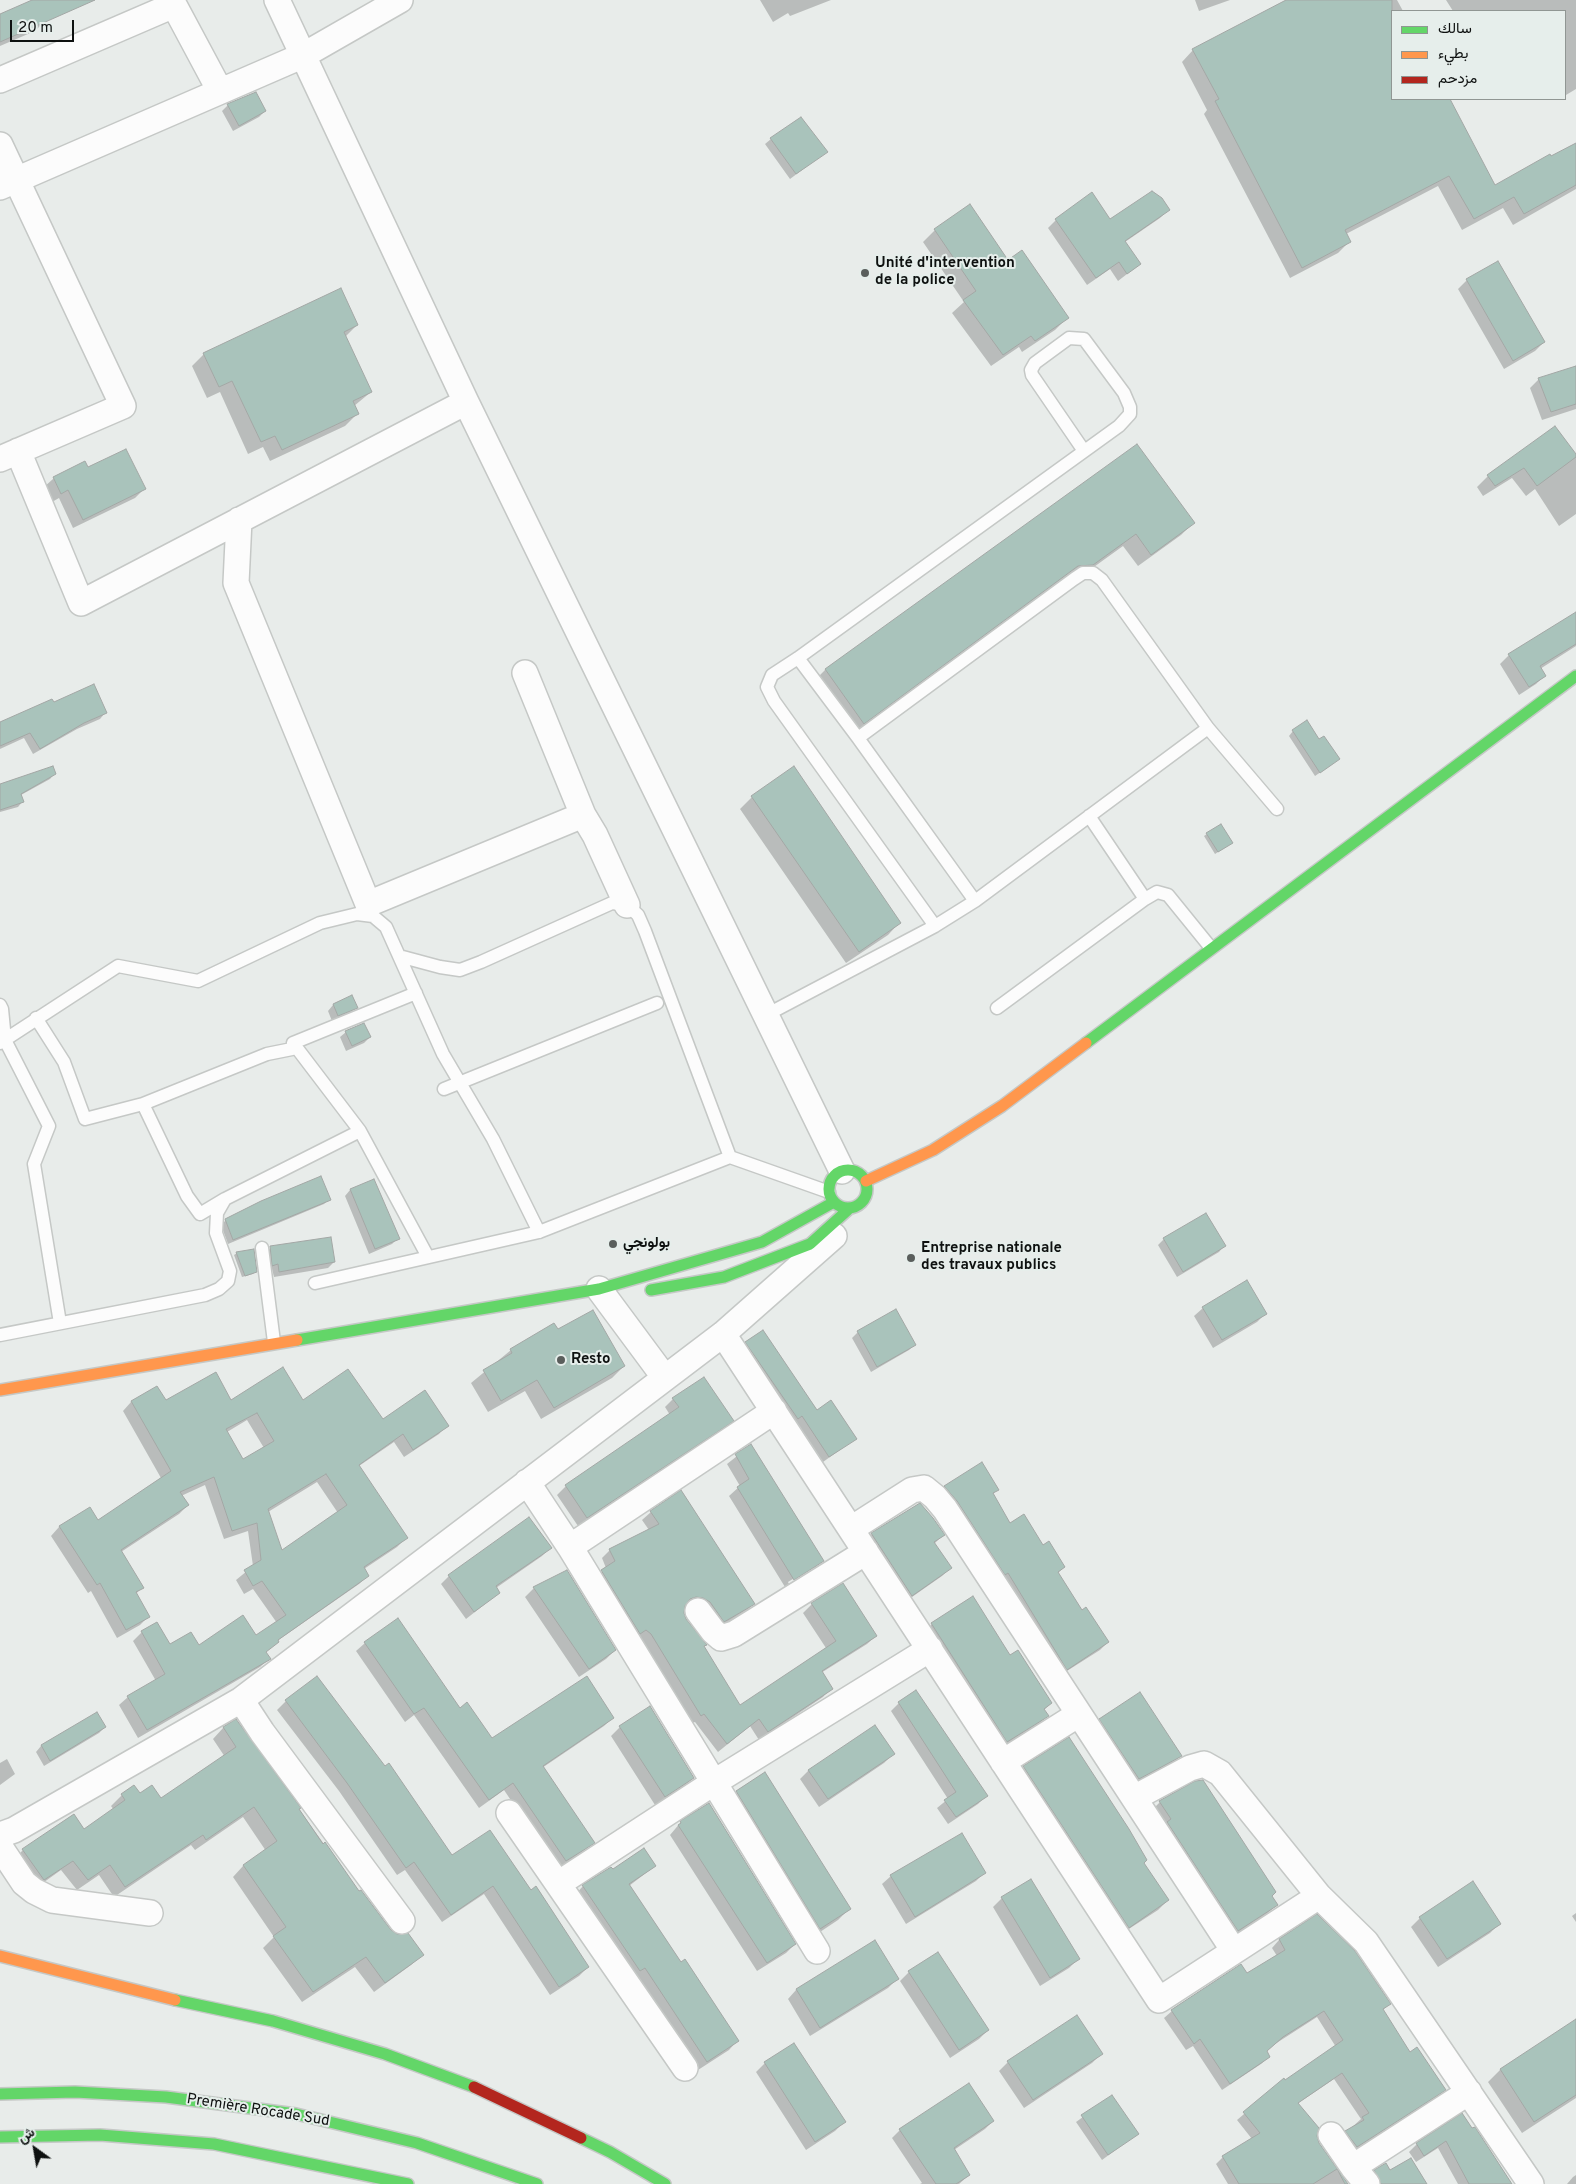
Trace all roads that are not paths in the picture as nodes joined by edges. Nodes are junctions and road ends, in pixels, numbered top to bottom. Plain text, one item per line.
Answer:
1 (277, 0) edge
2 (400, 0) edge
3 (304, 55) junction
4 (0, 80) edge
5 (220, 92) junction
6 (0, 144) edge
7 (8, 183) edge
8 (466, 402) junction
9 (1084, 451) junction
10 (9, 455) edge
11 (239, 520) junction
12 (798, 658) junction
13 (525, 673) dead end
14 (1576, 676) edge
15 (1208, 728) junction
16 (858, 738) junction
17 (1277, 809) dead end
18 (583, 816) junction
19 (1089, 816) junction
20 (1145, 899) junction
21 (975, 901) junction
22 (627, 905) junction
23 (372, 916) junction
24 (935, 926) junction
25 (1211, 948) junction
26 (399, 956) junction
27 (416, 993) junction
28 (657, 1003) dead end
29 (0, 1005) edge
30 (997, 1008) dead end
31 (766, 1015) junction
32 (36, 1018) junction
33 (3, 1041) edge
34 (293, 1043) junction
35 (459, 1081) junction
36 (444, 1089) dead end
37 (143, 1104) junction
38 (360, 1131) junction
39 (730, 1157) junction
40 (842, 1171) junction
41 (831, 1197) junction
42 (859, 1197) junction
43 (225, 1199) junction
44 (539, 1232) junction
45 (262, 1248) dead end
46 (428, 1257) junction
47 (315, 1283) dead end
48 (599, 1289) junction
49 (60, 1323) junction
50 (723, 1334) junction
51 (0, 1335) edge
52 (274, 1342) junction
53 (665, 1378) junction
54 (0, 1390) edge
55 (774, 1411) junction
56 (527, 1482) junction
57 (851, 1529) junction
58 (570, 1547) junction
59 (866, 1552) junction
60 (698, 1611) dead end
61 (930, 1649) junction
62 (241, 1700) junction
63 (1079, 1714) junction
64 (1003, 1762) junction
65 (713, 1783) junction
66 (1134, 1798) junction
67 (508, 1813) dead end
68 (0, 1835) edge
69 (0, 1847) edge
70 (558, 1884) junction
71 (1319, 1896) junction
72 (150, 1914) dead end
73 (402, 1922) dead end
74 (816, 1951) dead end
75 (1234, 1951) junction
76 (0, 1956) edge
77 (686, 2068) dead end
78 (1469, 2092) junction
79 (0, 2094) edge
80 (1331, 2136) dead end
81 (0, 2137) edge
82 (214, 2144) junction
83 (257, 2165) dead end
84 (1360, 2176) edge
85 (408, 2184) edge
86 (537, 2184) edge
87 (665, 2184) edge
88 (1531, 2184) edge

1 - 3 street
2 - 3 street
3 - 5 street
3 - 8 street
4 - 5 street
5 - 7 street
6 - 7 street
7 - 10 street
8 - 11 street
8 - 31 street
9 - 9 lane
9 - 12 lane
10 - 11 street
11 - 18 street
12 - 16 lane
12 - 24 lane
13 - 18 street
14 - 25 main road
15 - 16 lane
15 - 17 lane
15 - 19 lane
16 - 21 lane
18 - 22 street
18 - 23 lane
19 - 20 lane
19 - 21 lane
20 - 25 lane
20 - 30 lane
21 - 24 lane
22 - 26 lane
22 - 39 lane
23 - 26 lane
23 - 32 lane
24 - 31 lane
25 - 42 main road
26 - 27 lane
27 - 34 lane
27 - 35 lane
28 - 35 lane
29 - 33 lane
31 - 40 street
32 - 33 lane
32 - 37 lane
33 - 49 lane
34 - 37 lane
34 - 38 lane
35 - 36 lane
35 - 44 lane
37 - 43 lane
38 - 43 lane
38 - 46 lane
39 - 41 lane
39 - 44 lane
40 - 41 main road
40 - 42 main road
41 - 42 main road
41 - 48 main road
42 - 48 main road
42 - 50 street
43 - 49 lane
44 - 46 lane
45 - 52 lane
46 - 47 lane
48 - 52 main road
48 - 53 street
49 - 51 lane
50 - 53 street
50 - 55 street
52 - 54 main road
53 - 56 street
55 - 57 street
55 - 58 street
56 - 58 street
56 - 62 street
57 - 59 street
57 - 63 street
58 - 65 street
59 - 60 street
59 - 61 street
61 - 64 street
61 - 65 street
62 - 68 street
62 - 73 street
63 - 64 street
63 - 66 street
64 - 75 street
65 - 70 street
65 - 74 street
66 - 71 street
66 - 75 street
67 - 70 street
69 - 72 street
70 - 77 street
71 - 75 street
71 - 78 street
76 - 87 main road
78 - 84 street
78 - 88 street
79 - 86 main road, Première Rocade Sud
80 - 84 street
81 - 82 main road
82 - 83 main road
82 - 85 main road

